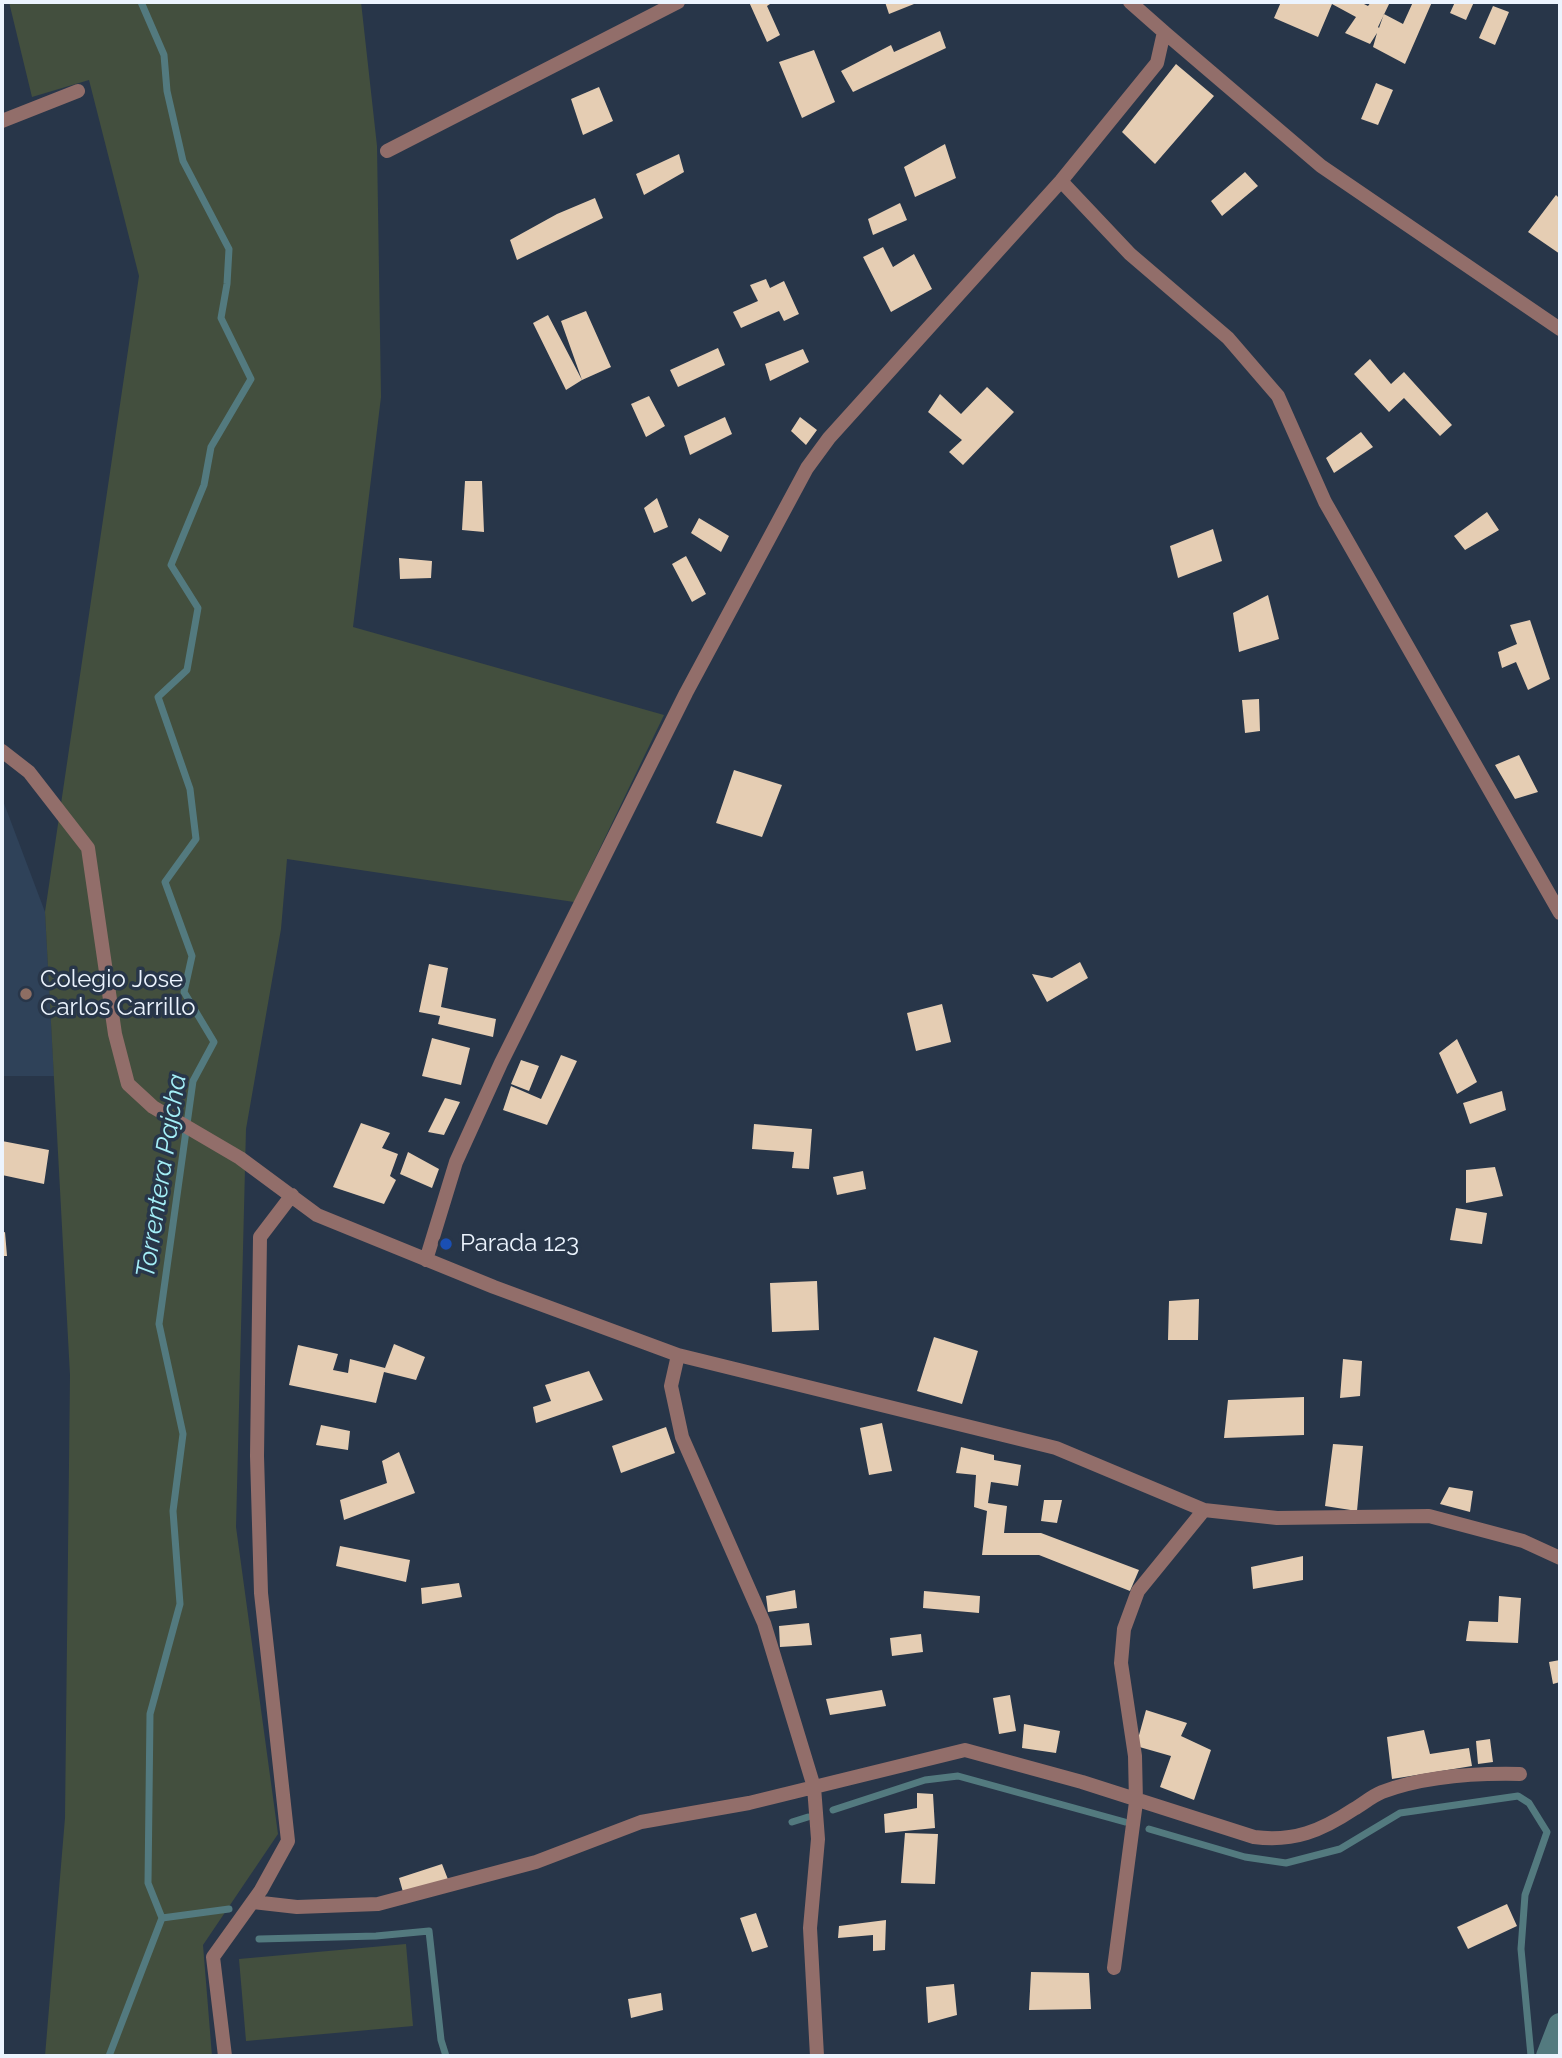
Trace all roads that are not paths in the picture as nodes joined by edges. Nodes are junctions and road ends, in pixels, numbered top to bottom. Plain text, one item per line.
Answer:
1 (678, 2) edge
2 (1129, 2) edge
3 (1164, 33) junction
4 (78, 91) dead end
5 (2, 121) edge
6 (387, 151) dead end
7 (1061, 181) junction
8 (1560, 328) edge
9 (2, 751) edge
10 (1560, 913) edge
11 (292, 1195) junction
12 (426, 1260) junction
13 (678, 1355) junction
14 (1204, 1510) junction
15 (1560, 1558) edge
16 (1520, 1774) dead end
17 (814, 1787) junction
18 (1136, 1802) junction
19 (253, 1902) junction
20 (1114, 1968) dead end
21 (225, 2056) edge
22 (817, 2056) edge

1 - 6 street
2 - 3 street
3 - 7 street
3 - 8 street
4 - 5 street
7 - 10 street
7 - 12 street
9 - 11 street
11 - 12 street
11 - 19 street
12 - 13 street
13 - 14 street
13 - 17 street
14 - 15 street
14 - 18 street
16 - 18 street
17 - 18 street
17 - 19 street
17 - 22 street
18 - 20 street
19 - 21 street

